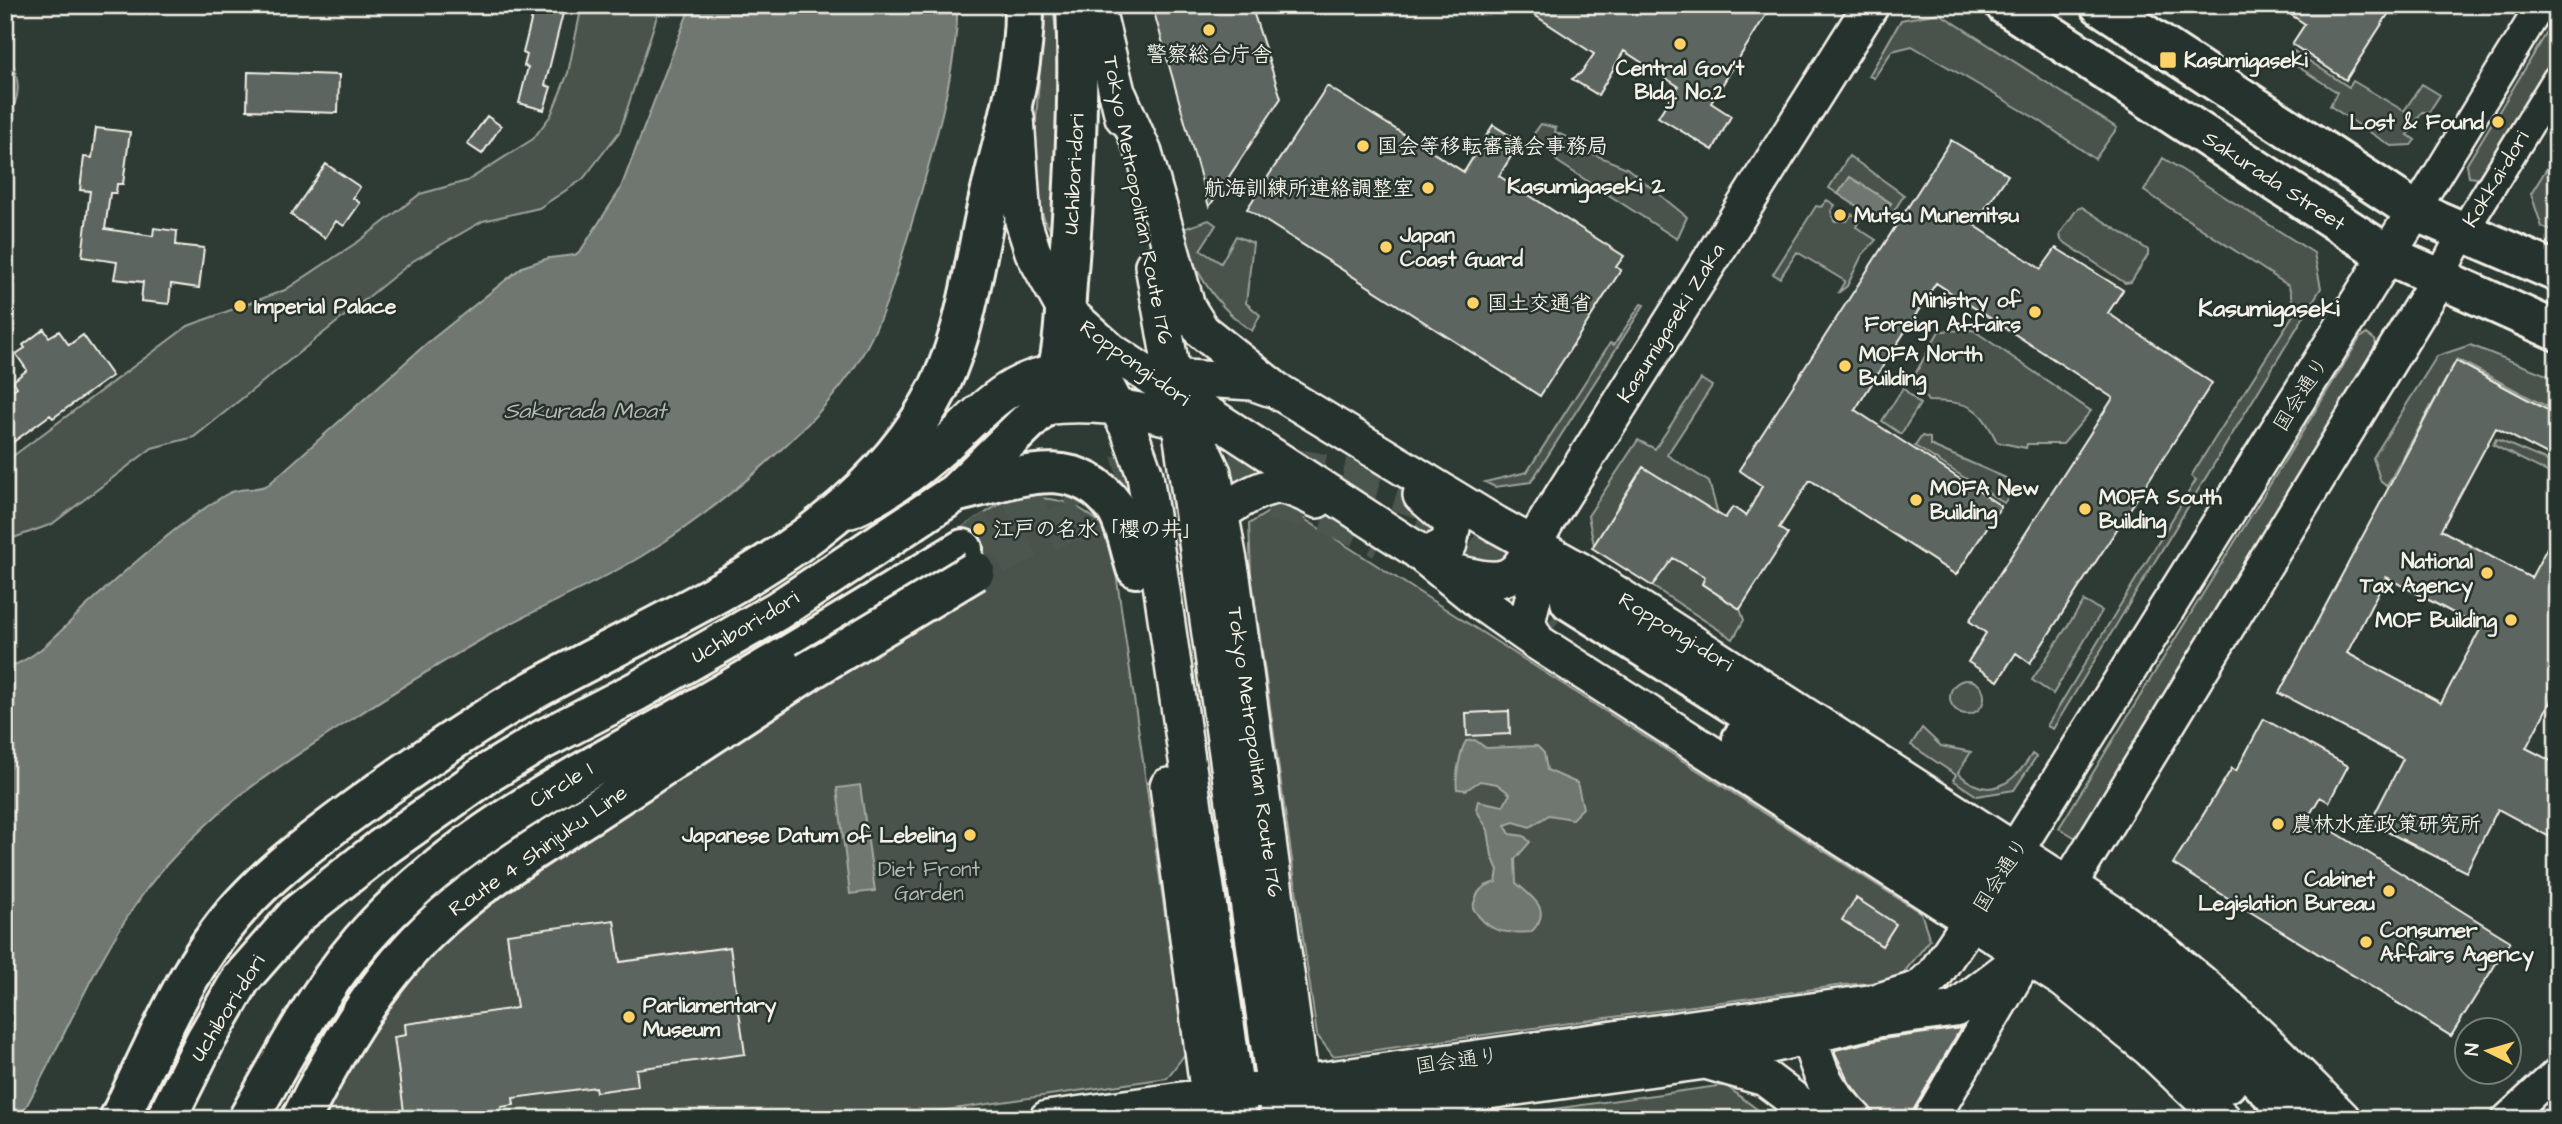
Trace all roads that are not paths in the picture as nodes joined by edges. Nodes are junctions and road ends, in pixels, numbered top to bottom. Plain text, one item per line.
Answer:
1 (1024, 5) edge
2 (1076, 5) edge
3 (1096, 5) edge
4 (1871, 5) edge
5 (2100, 5) edge
6 (2541, 5) edge
7 (2020, 9) edge
8 (2188, 63) junction
9 (2557, 79) edge
10 (1017, 92) junction
11 (1119, 96) junction
12 (2161, 107) junction
13 (2415, 211) junction
14 (2463, 232) junction
15 (2388, 255) junction
16 (2557, 272) edge
17 (2438, 280) junction
18 (1065, 310) junction
19 (2557, 331) edge
20 (1057, 373) junction
21 (1100, 373) junction
22 (1276, 390) junction
23 (1171, 401) junction
24 (1042, 407) junction
25 (1115, 408) junction
26 (1145, 475) junction
27 (1416, 475) junction
28 (955, 493) junction
29 (1220, 513) junction
30 (829, 518) junction
31 (1532, 544) junction
32 (1198, 547) junction
33 (1426, 558) junction
34 (1136, 568) junction
35 (1554, 612) junction
36 (807, 673) junction
37 (1994, 886) junction
38 (2048, 921) junction
39 (1805, 1025) junction
40 (292, 1043) junction
41 (1705, 1061) junction
42 (2557, 1072) edge
43 (1289, 1104) edge
44 (1224, 1106) edge
45 (119, 1119) edge
46 (166, 1119) edge
47 (248, 1119) edge
48 (255, 1119) edge
49 (273, 1119) edge
50 (301, 1119) edge
51 (1047, 1119) edge
52 (1819, 1119) edge
53 (1855, 1119) edge
54 (1931, 1119) edge
55 (2223, 1119) edge
56 (2263, 1119) edge
57 (2298, 1119) edge
58 (2343, 1119) edge
59 (2506, 1119) edge

1 - 10 highway, Uchibori-dori
2 - 18 highway, Uchibori-dori
3 - 11 main road, Tokyo Metropolitan Route 176
4 - 31 main road, Kasumigaseki Zaka
5 - 8 highway
6 - 13 street, 国会通り
7 - 12 highway, Sakurada Street
8 - 12 highway
8 - 13 highway
9 - 14 street, Kokkai-dori
10 - 18 main road, Roppongi-dori
10 - 30 highway, Uchibori-dori
11 - 22 main road
11 - 23 main road, Tokyo Metropolitan Route 176
12 - 15 highway, Sakurada Street
13 - 14 highway
13 - 15 main road, 国会通り
14 - 16 highway
14 - 17 street, Kokkai-dori
15 - 17 highway, Sakurada Street
15 - 37 main road, 国会通り
17 - 19 highway, Sakurada Street
17 - 38 main road, 国会通り
18 - 20 highway, Uchibori-dori
18 - 21 main road
18 - 23 main road, Roppongi-dori
20 - 21 main road
20 - 24 highway, Uchibori-dori
20 - 30 main road
21 - 23 main road
21 - 25 main road
22 - 23 main road
22 - 27 main road, Roppongi-dori
23 - 25 main road, Roppongi-dori
23 - 26 main road
23 - 29 main road, Tokyo Metropolitan Route 176
23 - 32 main road, Tokyo Metropolitan Route 176
23 - 33 main road, Roppongi-dori
24 - 25 main road, Roppongi-dori
24 - 28 highway, Uchibori-dori
25 - 26 main road
25 - 34 main road
26 - 44 main road
27 - 31 main road, Roppongi-dori
27 - 33 main road
28 - 34 highway
28 - 46 highway, Uchibori-dori
29 - 32 main road
29 - 33 main road
29 - 43 main road, Tokyo Metropolitan Route 176
30 - 45 highway, Uchibori-dori
31 - 33 main road, Kasumigaseki Zaka
31 - 35 main road, Roppongi-dori
31 - 35 main road
32 - 43 main road, Tokyo Metropolitan Route 176
33 - 35 main road, Roppongi-dori
34 - 44 main road
35 - 37 highway
35 - 37 main road, Roppongi-dori
35 - 37 highway
36 - 40 highway, Circle 1, bridge
36 - 49 highway, Circle 1
36 - 50 highway, Route 4 Shinjuku Line
37 - 38 main road, Roppongi-dori
37 - 38 main road
37 - 39 main road, 国会通り
38 - 39 main road, 国会通り
38 - 54 main road
38 - 55 main road
38 - 56 highway
38 - 57 highway
38 - 58 main road
39 - 41 main road, 国会通り
39 - 43 main road, 国会通り
39 - 53 main road
40 - 47 highway, Circle 1
40 - 48 highway
41 - 43 main road, 国会通り
41 - 52 main road
42 - 59 street
43 - 44 main road, 国会通り
44 - 51 main road, 国会通り

